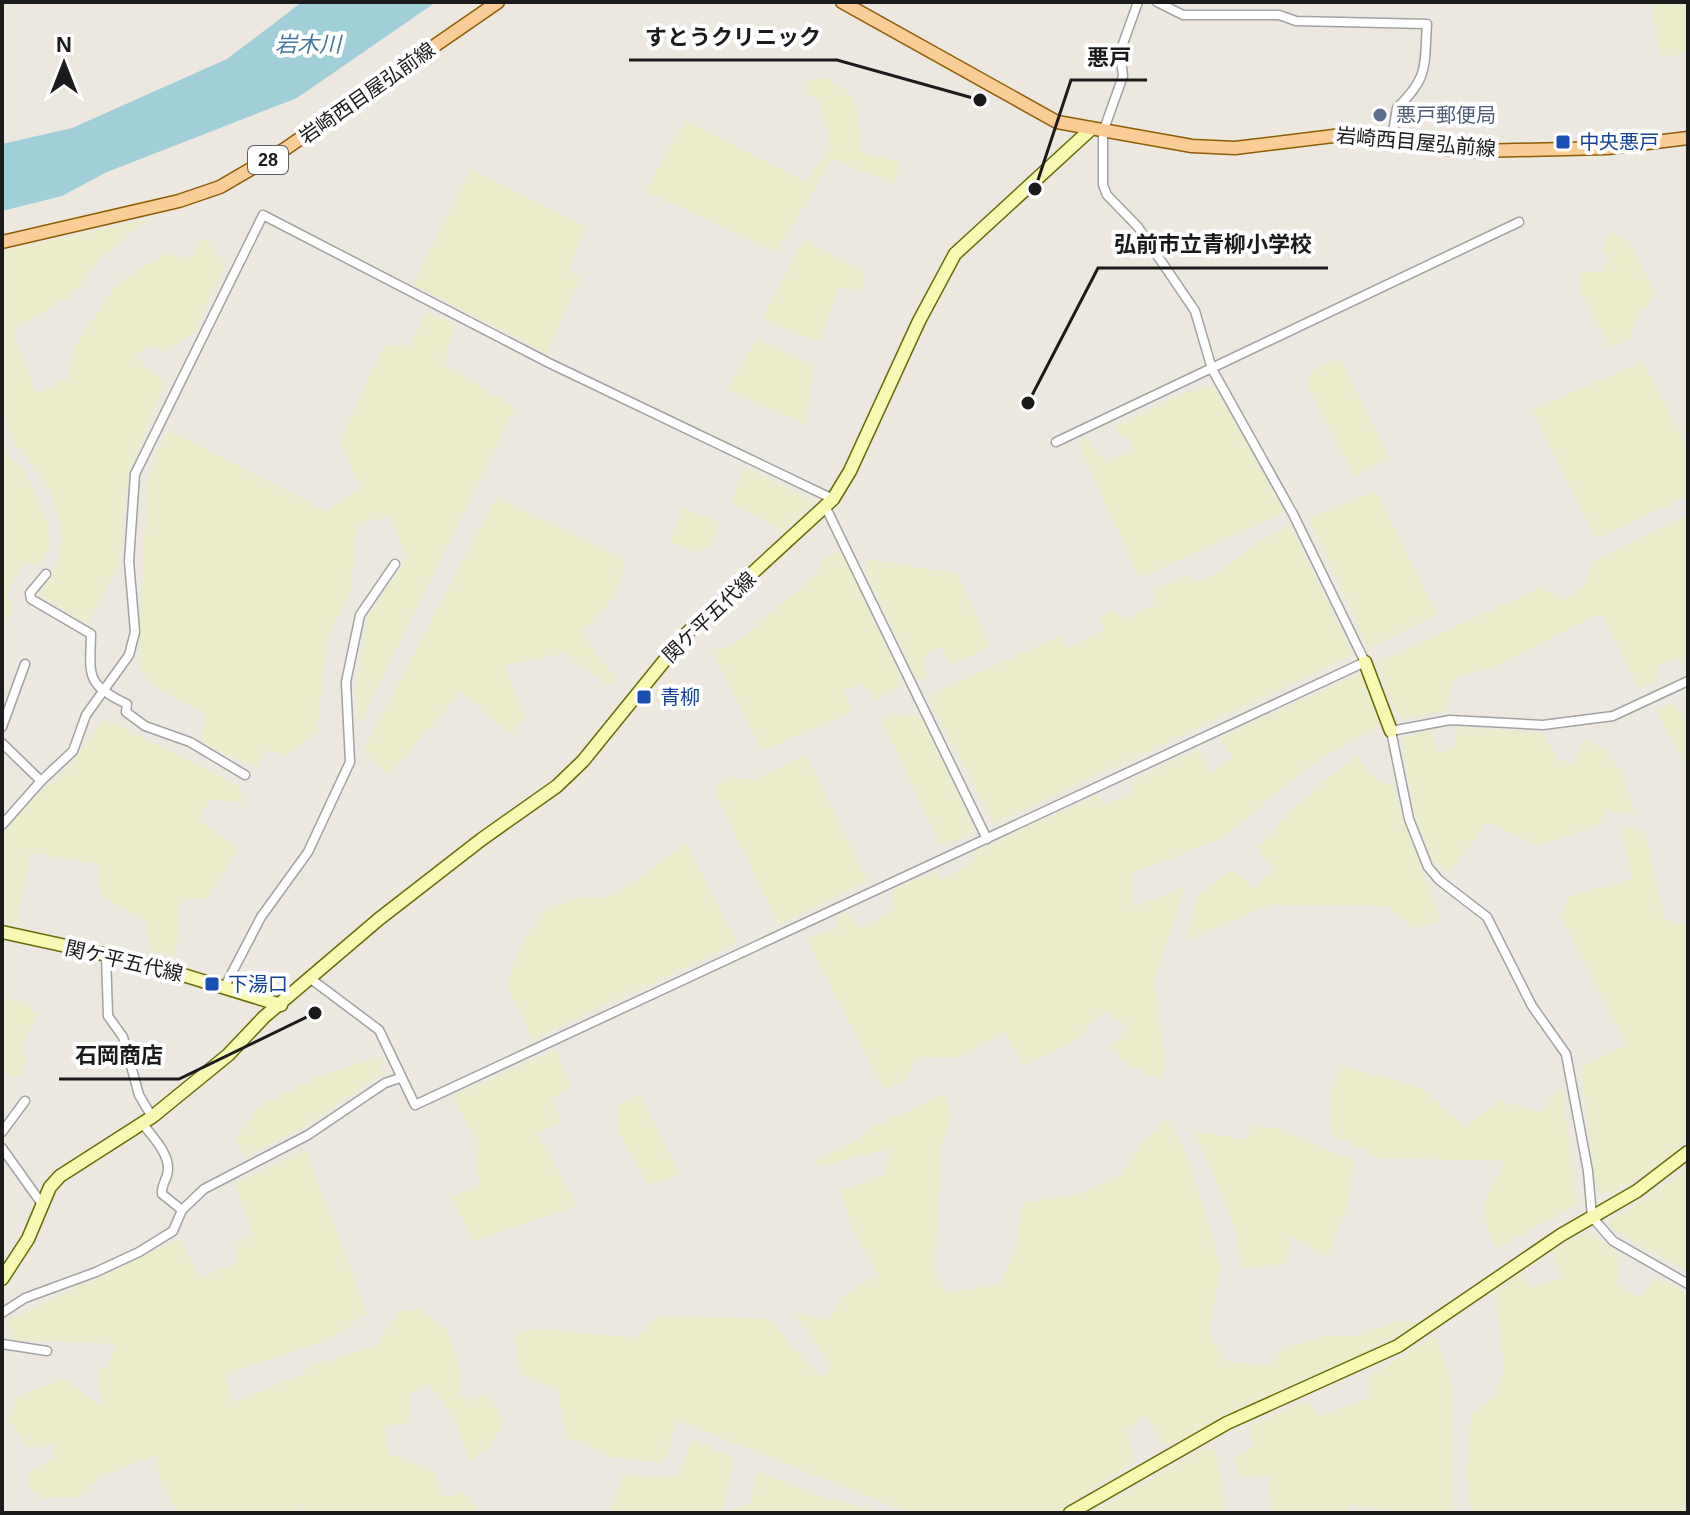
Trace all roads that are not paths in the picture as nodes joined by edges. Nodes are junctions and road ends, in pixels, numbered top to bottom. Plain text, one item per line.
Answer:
1 (498, 2) edge
2 (842, 2) edge
3 (1138, 2) edge
4 (1157, 2) edge
5 (1096, 131) junction
6 (1392, 138) junction
7 (1687, 142) edge
8 (1519, 222) dead end
9 (2, 242) edge
10 (1212, 369) junction
11 (1056, 442) dead end
12 (829, 503) junction
13 (395, 564) dead end
14 (46, 574) dead end
15 (1365, 662) junction
16 (25, 664) dead end
17 (1688, 681) edge
18 (101, 692) junction
19 (2, 727) edge
20 (1391, 731) junction
21 (2, 743) edge
22 (245, 775) dead end
23 (41, 781) junction
24 (2, 825) edge
25 (987, 839) junction
26 (2, 932) edge
27 (106, 955) junction
28 (311, 979) junction
29 (225, 986) junction
30 (281, 1005) junction
31 (400, 1078) junction
32 (25, 1101) dead end
33 (147, 1120) junction
34 (2, 1132) edge
35 (3, 1150) edge
36 (1688, 1152) edge
37 (42, 1204) junction
38 (182, 1210) junction
39 (1592, 1217) junction
40 (2, 1279) edge
41 (1688, 1284) edge
42 (2, 1313) edge
43 (2, 1344) edge
44 (47, 1351) dead end
45 (1070, 1513) edge

1 - 9 main road, 岩崎西目屋弘前線 / 28
2 - 5 main road, 岩崎西目屋弘前線
3 - 5 street
4 - 6 street
5 - 6 main road, 岩崎西目屋弘前線
5 - 10 street
5 - 12 main road, 関ケ平五代線
6 - 7 main road, 岩崎西目屋弘前線
8 - 10 street
10 - 11 street
10 - 15 street
12 - 18 street
12 - 25 street
12 - 28 main road, 関ケ平五代線
13 - 29 street
14 - 18 street
15 - 20 main road
15 - 25 street
16 - 19 street
17 - 20 street
18 - 22 street
18 - 23 street
20 - 39 street
21 - 23 street
23 - 24 street
25 - 31 street
26 - 27 main road, 関ケ平五代線
27 - 29 main road, 関ケ平五代線
27 - 33 street
28 - 30 main road, 関ケ平五代線
28 - 31 street
29 - 30 main road, 関ケ平五代線
30 - 33 main road
31 - 38 street
32 - 34 street
33 - 37 main road
33 - 38 street
35 - 37 street
36 - 39 main road
37 - 40 main road
38 - 42 street
39 - 41 street
39 - 45 main road
43 - 44 street

